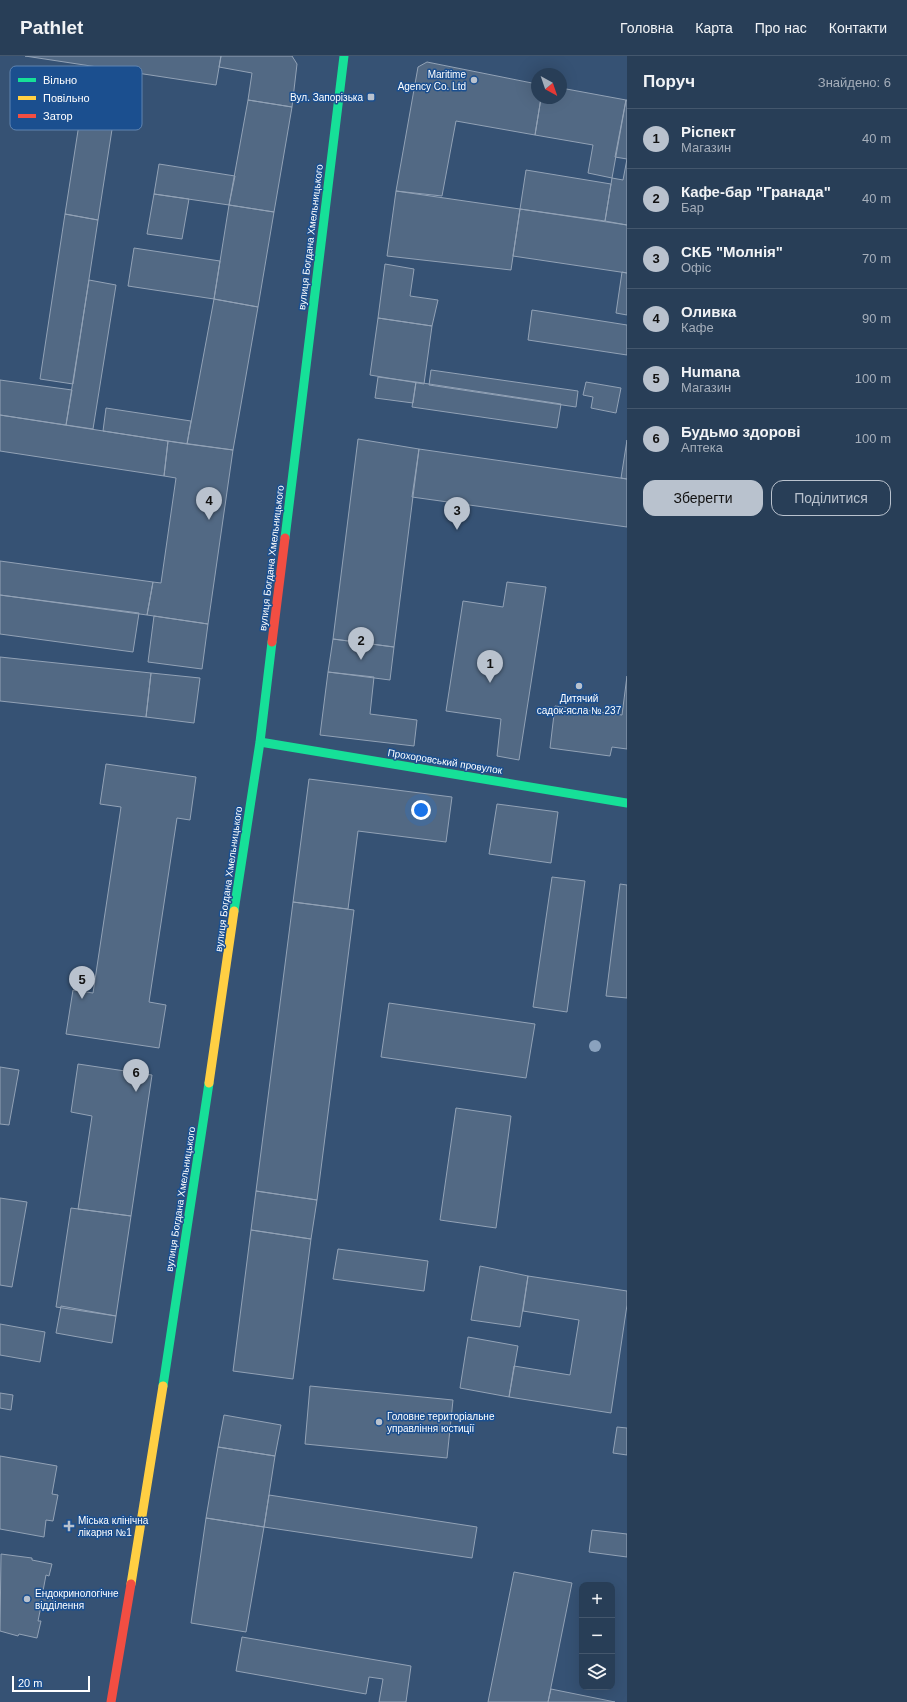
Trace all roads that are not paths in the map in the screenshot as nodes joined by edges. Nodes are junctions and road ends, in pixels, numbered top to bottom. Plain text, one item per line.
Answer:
1 (344, 56) edge
2 (260, 742) junction
3 (627, 803) edge
4 (111, 1702) edge

1 - 2 main road, вулиця Богдана Хмельницького
2 - 3 main road, Прохоровський провулок
2 - 4 main road, вулиця Богдана Хмельницького

